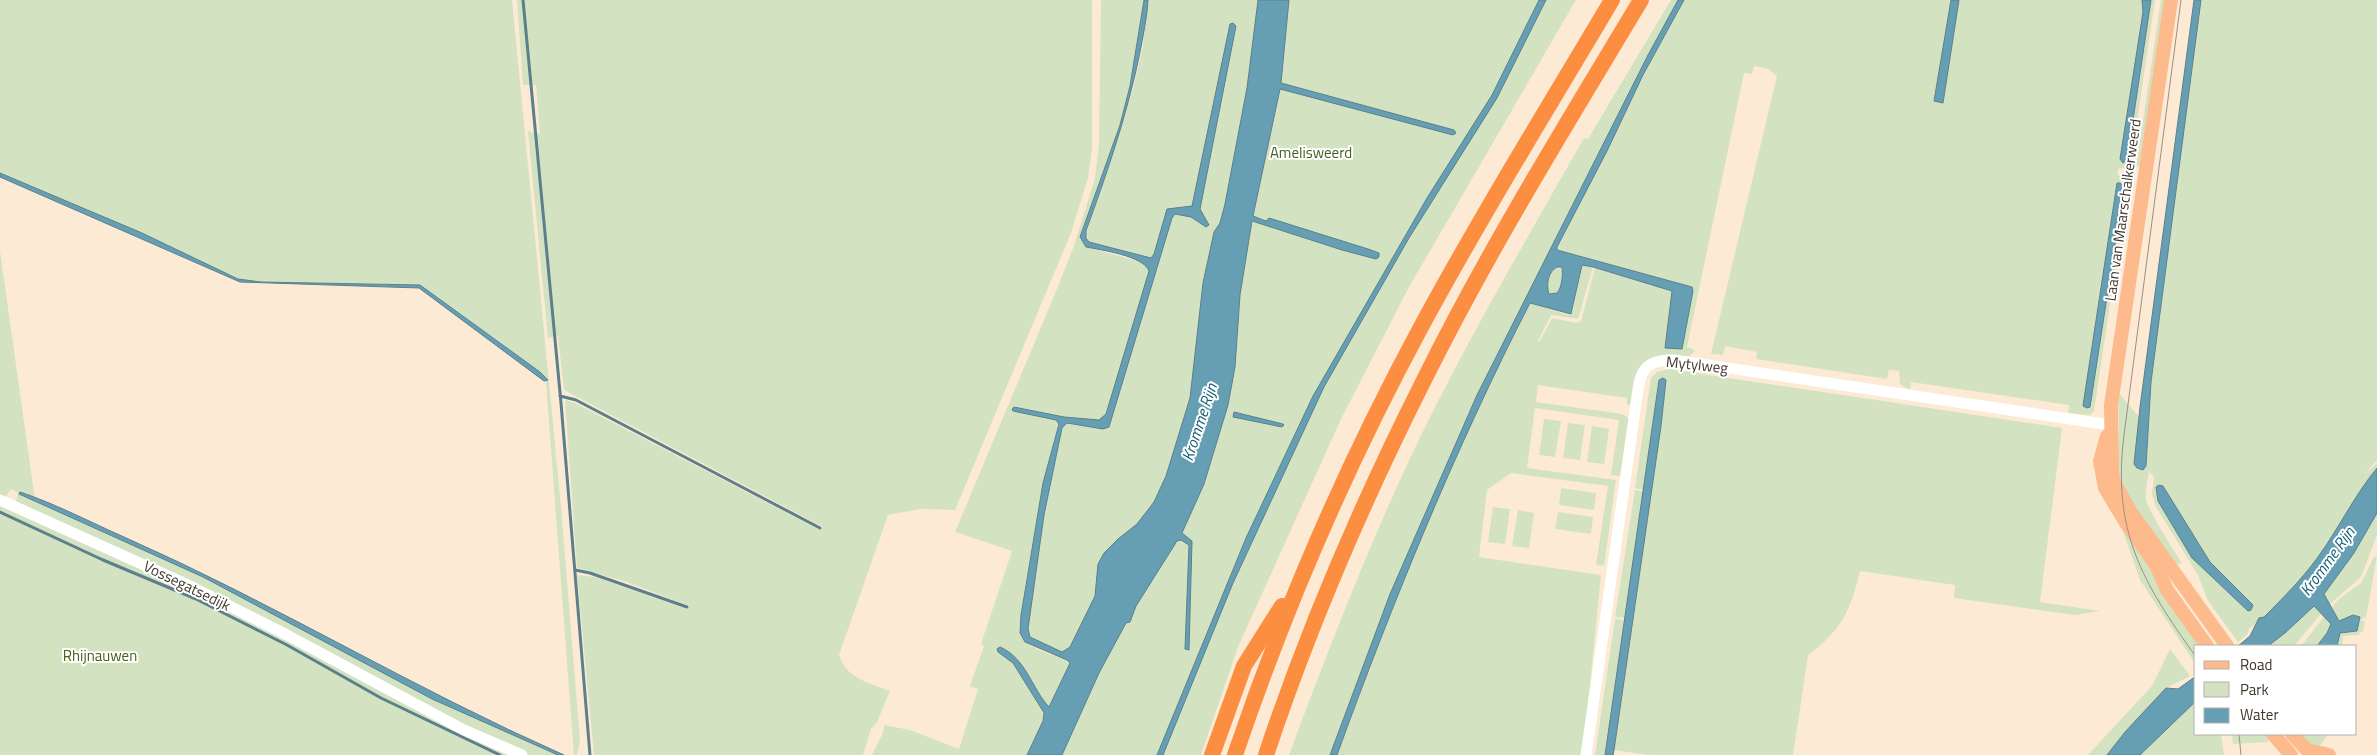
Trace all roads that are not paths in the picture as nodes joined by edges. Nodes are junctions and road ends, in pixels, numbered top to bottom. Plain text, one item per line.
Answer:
1 (1612, 0) edge
2 (1641, 0) edge
3 (2171, 0) edge
4 (2110, 426) junction
5 (0, 500) edge
6 (1305, 570) junction
7 (2206, 645) edge
8 (2226, 645) edge
9 (2274, 735) edge
10 (2293, 735) edge
11 (2305, 753) edge
12 (522, 755) edge
13 (1212, 755) edge
14 (1235, 755) edge
15 (1266, 755) edge
16 (1586, 755) edge
17 (2291, 755) edge
18 (2329, 755) edge

1 - 6 highway
2 - 15 highway
3 - 4 main road, Laan van Maarschalkerweerd
4 - 7 main road, Laan van Maarschalkerweerd
4 - 8 main road, Laan van Maarschalkerweerd
4 - 16 street, Mytylweg
5 - 12 street, Vossegatsedijk
6 - 13 highway
6 - 14 highway
9 - 17 main road
10 - 11 main road
11 - 18 main road

